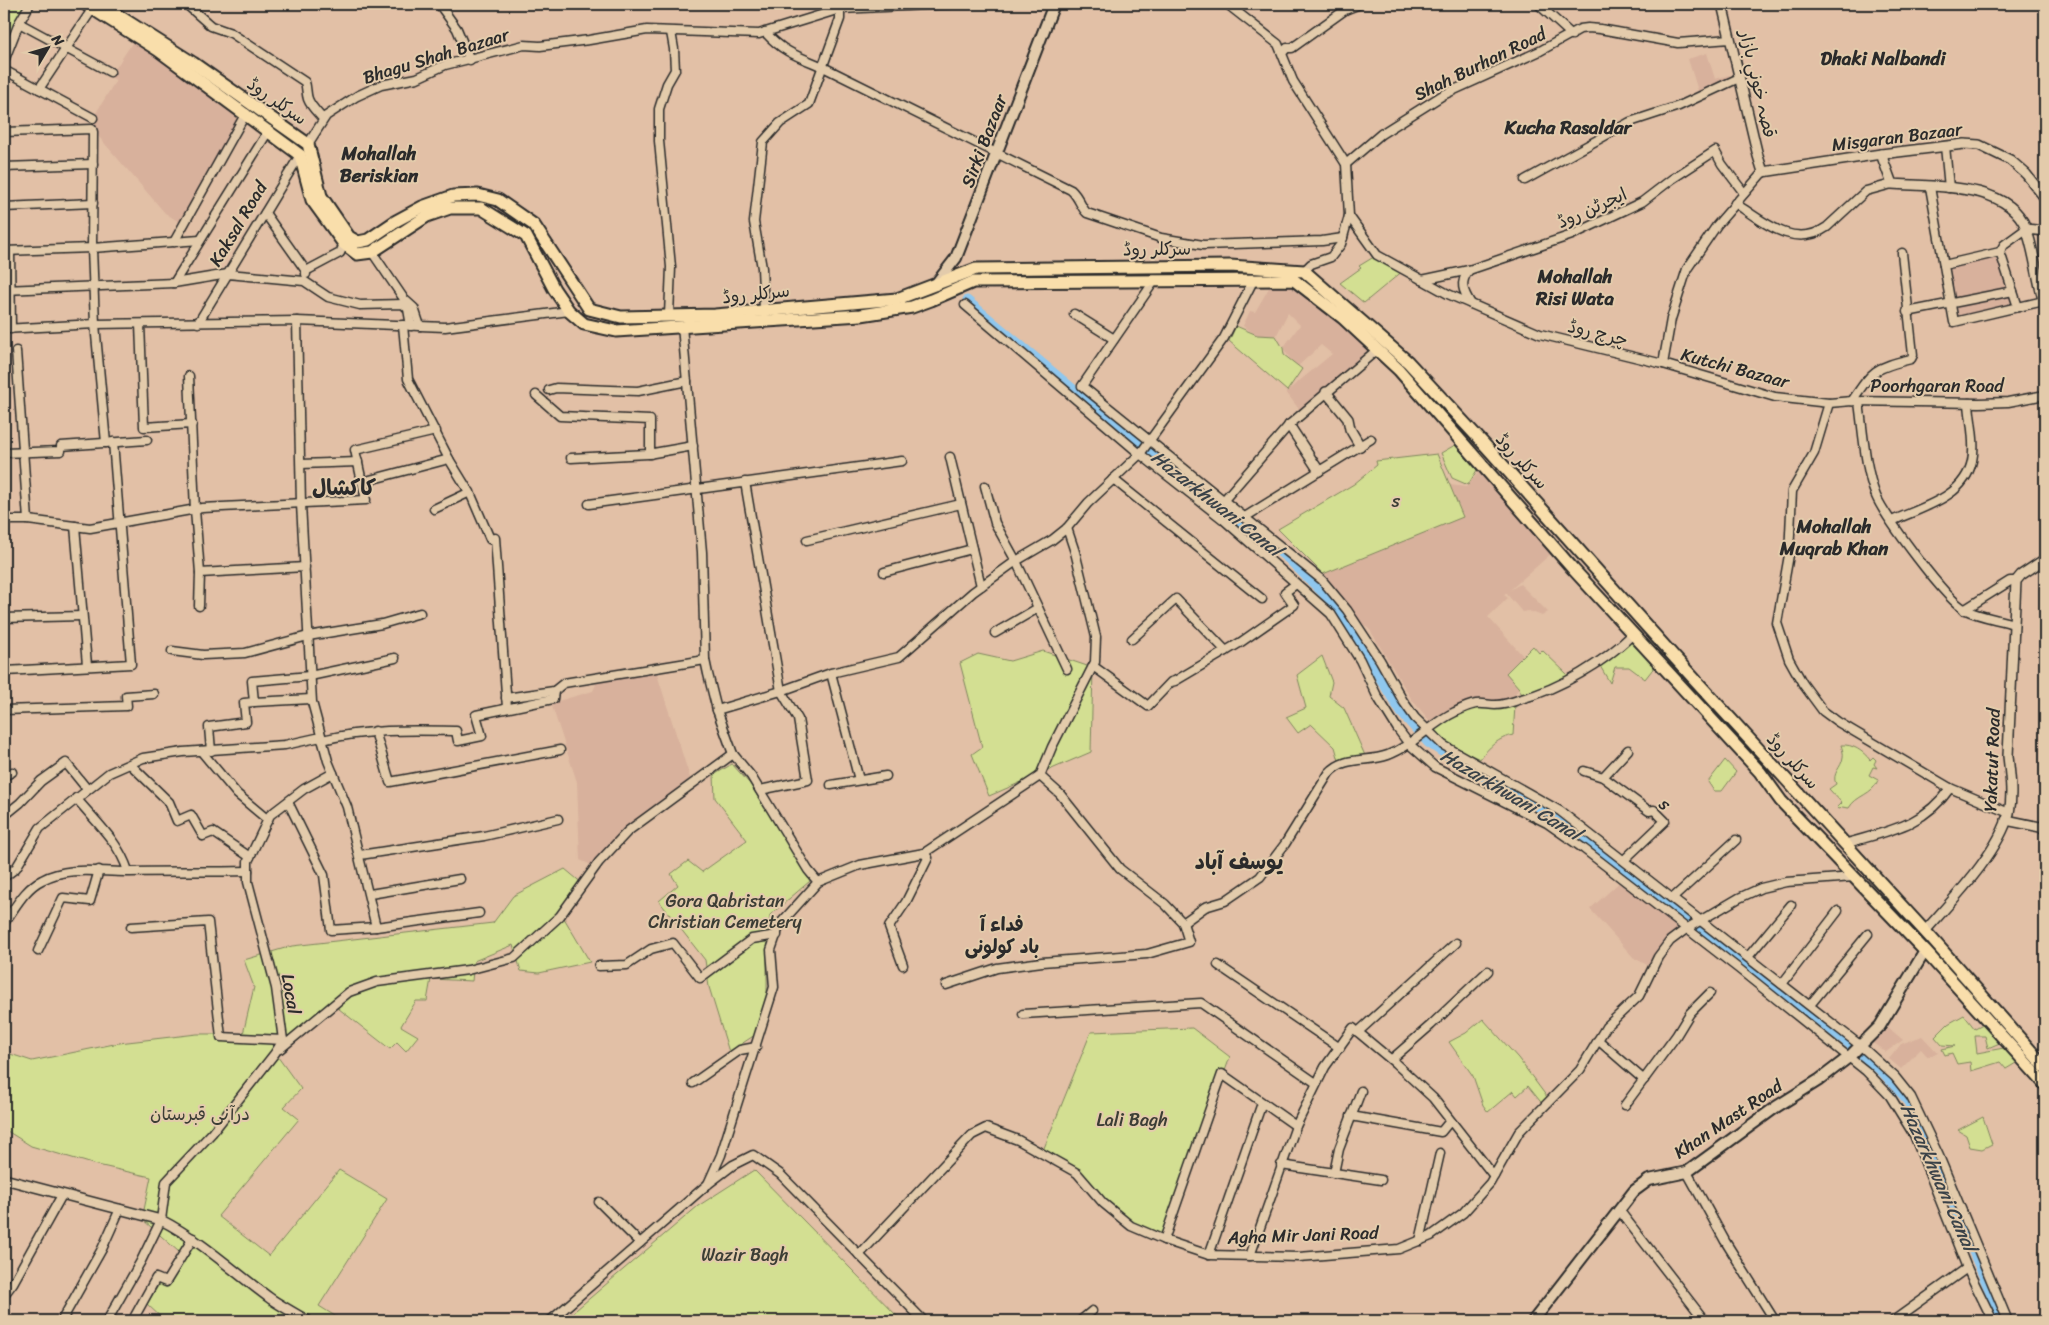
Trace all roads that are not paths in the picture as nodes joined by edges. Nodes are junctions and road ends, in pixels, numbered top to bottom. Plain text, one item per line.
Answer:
1 (30, 4) edge
2 (186, 4) edge
3 (439, 4) edge
4 (950, 4) edge
5 (1054, 4) edge
6 (1227, 4) edge
7 (1360, 4) edge
8 (1538, 4) edge
9 (1722, 4) edge
10 (94, 5) edge
11 (840, 9) junction
12 (20, 23) junction
13 (671, 32) junction
14 (766, 32) junction
15 (1572, 35) junction
16 (1730, 39) junction
17 (66, 48) junction
18 (1283, 52) junction
19 (470, 60) junction
20 (4, 61) edge
21 (821, 66) junction
22 (4, 70) edge
23 (110, 72) dead end
24 (1740, 78) junction
25 (39, 89) junction
26 (246, 113) junction
27 (93, 118) dead end
28 (323, 119) junction
29 (269, 130) junction
30 (4, 132) edge
31 (308, 144) junction
32 (1945, 146) junction
33 (997, 152) junction
34 (1881, 154) junction
35 (300, 155) junction
36 (93, 164) junction
37 (1346, 164) junction
38 (4, 167) edge
39 (1764, 172) junction
40 (1525, 180) dead end
41 (1892, 184) junction
42 (1930, 187) junction
43 (1949, 188) junction
44 (1744, 193) junction
45 (2045, 198) edge
46 (93, 203) junction
47 (1735, 203) junction
48 (4, 207) edge
49 (265, 214) junction
50 (1349, 216) junction
51 (534, 225) junction
52 (2026, 229) junction
53 (2045, 231) edge
54 (526, 236) junction
55 (1343, 238) junction
56 (200, 240) junction
57 (346, 241) junction
58 (174, 242) junction
59 (92, 248) junction
60 (7, 251) edge
61 (372, 252) junction
62 (2000, 252) junction
63 (1902, 253) dead end
64 (1944, 265) junction
65 (1469, 270) junction
66 (306, 271) junction
67 (1304, 271) junction
68 (228, 274) junction
69 (971, 276) junction
70 (1155, 280) junction
71 (1254, 280) junction
72 (1294, 280) junction
73 (1422, 280) junction
74 (304, 281) junction
75 (174, 283) junction
76 (935, 286) junction
77 (94, 288) junction
78 (7, 290) edge
79 (2013, 291) junction
80 (942, 296) junction
81 (861, 301) junction
82 (1471, 304) junction
83 (1951, 304) junction
84 (2044, 304) edge
85 (965, 305) dead end
86 (2018, 307) junction
87 (764, 310) junction
88 (569, 311) junction
89 (1907, 312) junction
90 (861, 314) junction
91 (1074, 314) dead end
92 (669, 315) junction
93 (296, 321) junction
94 (198, 322) junction
95 (95, 324) junction
96 (140, 324) junction
97 (402, 325) junction
98 (411, 326) junction
99 (420, 326) junction
100 (682, 326) junction
101 (7, 329) edge
102 (1114, 339) junction
103 (1378, 349) junction
104 (16, 351) dead end
105 (1663, 364) junction
106 (189, 376) dead end
107 (687, 381) junction
108 (549, 390) dead end
109 (1326, 392) junction
110 (536, 395) dead end
111 (2045, 395) edge
112 (1856, 401) junction
113 (1828, 403) junction
114 (1969, 403) junction
115 (192, 424) junction
116 (1289, 425) junction
117 (436, 431) junction
118 (1371, 439) dead end
119 (148, 440) dead end
120 (1149, 441) junction
121 (110, 443) junction
122 (693, 446) junction
123 (1360, 446) junction
124 (23, 453) junction
125 (4, 454) edge
126 (650, 454) junction
127 (1140, 454) junction
128 (950, 457) dead end
129 (571, 458) dead end
130 (449, 459) junction
131 (902, 461) dead end
132 (358, 462) junction
133 (301, 464) junction
134 (1319, 471) junction
135 (1113, 479) junction
136 (362, 482) junction
137 (745, 482) junction
138 (985, 486) dead end
139 (697, 488) junction
140 (470, 492) junction
141 (1224, 500) junction
142 (301, 504) junction
143 (589, 504) dead end
144 (962, 504) junction
145 (434, 509) dead end
146 (195, 510) junction
147 (1245, 517) junction
148 (4, 520) edge
149 (28, 520) junction
150 (1892, 521) junction
151 (119, 522) junction
152 (75, 526) junction
153 (1067, 528) junction
154 (807, 540) dead end
155 (972, 549) junction
156 (2045, 559) edge
157 (1016, 562) junction
158 (305, 567) junction
159 (884, 572) dead end
160 (200, 573) junction
161 (2016, 581) junction
162 (1296, 584) junction
163 (981, 586) junction
164 (1262, 599) dead end
165 (199, 606) dead end
166 (1038, 608) junction
167 (1964, 610) junction
168 (420, 613) dead end
169 (82, 616) junction
170 (4, 618) edge
171 (1644, 624) junction
172 (2014, 624) junction
173 (995, 633) dead end
174 (1632, 635) junction
175 (308, 636) junction
176 (1132, 639) dead end
177 (172, 651) dead end
178 (1226, 651) junction
179 (395, 658) dead end
180 (705, 660) junction
181 (87, 665) junction
182 (1093, 666) junction
183 (1067, 669) dead end
184 (6, 671) dead end
185 (832, 673) junction
186 (310, 676) junction
187 (554, 691) junction
188 (781, 691) junction
189 (154, 694) dead end
190 (506, 698) junction
191 (311, 699) junction
192 (254, 702) junction
193 (507, 708) junction
194 (4, 710) edge
195 (717, 710) junction
196 (1426, 730) junction
197 (376, 731) junction
198 (322, 738) junction
199 (1409, 744) junction
200 (560, 750) dead end
201 (1628, 750) dead end
202 (201, 751) junction
203 (211, 751) junction
204 (733, 754) junction
205 (130, 764) junction
206 (1584, 771) dead end
207 (12, 772) dead end
208 (333, 772) junction
209 (4, 776) edge
210 (886, 776) dead end
211 (1040, 776) junction
212 (1603, 778) junction
213 (860, 780) junction
214 (831, 785) dead end
215 (1950, 788) junction
216 (87, 789) junction
217 (760, 790) junction
218 (76, 798) junction
219 (288, 802) junction
220 (4, 816) edge
221 (2007, 816) junction
222 (558, 819) dead end
223 (268, 820) junction
224 (2045, 828) edge
225 (1736, 840) dead end
226 (1844, 844) junction
227 (924, 853) junction
228 (360, 855) junction
229 (250, 857) junction
230 (1624, 860) junction
231 (99, 870) junction
232 (248, 871) junction
233 (128, 872) junction
234 (1874, 876) junction
235 (1854, 877) junction
236 (4, 878) edge
237 (460, 879) dead end
238 (818, 882) junction
239 (370, 894) junction
240 (1672, 898) junction
241 (1791, 905) dead end
242 (1838, 911) dead end
243 (479, 913) dead end
244 (1701, 920) junction
245 (4, 923) edge
246 (1184, 923) junction
247 (131, 927) dead end
248 (376, 927) junction
249 (1686, 929) junction
250 (1868, 934) dead end
251 (777, 935) junction
252 (1929, 935) junction
253 (1456, 943) dead end
254 (38, 951) dead end
255 (1925, 951) junction
256 (1748, 957) junction
257 (903, 965) dead end
258 (1218, 965) dead end
259 (599, 966) dead end
260 (1488, 970) dead end
261 (1782, 984) junction
262 (946, 985) dead end
263 (1710, 993) dead end
264 (1810, 1005) junction
265 (1023, 1014) dead end
266 (1358, 1032) junction
267 (283, 1040) junction
268 (1598, 1040) junction
269 (756, 1046) junction
270 (1861, 1046) junction
271 (1340, 1048) junction
272 (275, 1053) junction
273 (1849, 1057) junction
274 (1392, 1060) junction
275 (2045, 1067) edge
276 (1644, 1080) junction
277 (693, 1083) dead end
278 (1316, 1083) junction
279 (2045, 1084) edge
280 (1361, 1091) dead end
281 (1262, 1103) junction
282 (1625, 1105) dead end
283 (1351, 1116) junction
284 (1450, 1121) junction
285 (1296, 1126) junction
286 (1440, 1152) dead end
287 (1281, 1165) junction
288 (1687, 1172) junction
289 (1334, 1173) junction
290 (1494, 1176) junction
291 (4, 1179) edge
292 (1381, 1180) dead end
293 (708, 1184) junction
294 (62, 1195) junction
295 (599, 1202) dead end
296 (120, 1209) junction
297 (1619, 1210) junction
298 (161, 1220) junction
299 (193, 1238) junction
300 (1164, 1240) junction
301 (1420, 1241) junction
302 (640, 1244) junction
303 (859, 1255) junction
304 (1209, 1255) junction
305 (1250, 1256) junction
306 (1967, 1268) junction
307 (4, 1295) edge
308 (1092, 1311) dead end
309 (62, 1320) edge
310 (107, 1321) edge
311 (134, 1321) edge
312 (308, 1321) edge
313 (550, 1321) edge
314 (924, 1321) edge
315 (1080, 1321) edge
316 (1533, 1321) edge
317 (1705, 1321) edge
318 (1775, 1321) edge
319 (1893, 1321) edge
320 (1993, 1321) edge
321 (2008, 1321) edge

1 - 12 street
2 - 28 street
3 - 19 street
4 - 11 street, Bhagu Shah Bazaar
5 - 33 main road, Sirki Bazaar
6 - 18 street
7 - 18 street
8 - 15 street
9 - 16 street, قصہ خوني بازار
10 - 17 street
10 - 26 main road
10 - 31 main road, سرکلر روڈ
11 - 14 street, Bhagu Shah Bazaar
11 - 21 street
12 - 17 street
12 - 20 street
13 - 14 street, Bhagu Shah Bazaar
13 - 19 street, Bhagu Shah Bazaar
13 - 92 street
14 - 21 street
15 - 16 street, Shah Burhan Road
15 - 37 street, Shah Burhan Road
16 - 24 street, قصہ خوني بازار
17 - 23 street
17 - 25 street
18 - 37 street
19 - 28 street, Bhagu Shah Bazaar
21 - 33 street
21 - 87 street
22 - 25 street
24 - 39 street, قصہ خوني بازار
24 - 40 street
25 - 27 street
26 - 29 main road
26 - 58 street
28 - 31 street, Bhagu Shah Bazaar
29 - 35 main road
29 - 56 street
30 - 36 street
31 - 35 main road, Kaksal Road
31 - 57 main road, سرکلر روڈ
32 - 34 street, Misgaran Bazaar
32 - 43 street
32 - 45 street, Misgaran Bazaar
33 - 55 street
33 - 76 main road, Sirki Bazaar
34 - 39 street, Misgaran Bazaar
34 - 41 street
35 - 49 street, Kaksal Road
35 - 57 main road
36 - 38 street
36 - 46 street
37 - 50 street
39 - 44 street
41 - 42 street
41 - 47 street
42 - 43 street
42 - 64 street
43 - 52 street
44 - 47 street
44 - 65 street, ایجرٹن روڈ
46 - 48 street
46 - 59 street
47 - 105 street
49 - 66 street
49 - 68 street, Kaksal Road
50 - 55 street
50 - 73 street, چرچ روڈ
51 - 54 main road
51 - 57 main road, سرکلر روڈ
51 - 92 main road, سرکلر روڈ
52 - 53 street
52 - 62 street
52 - 84 street
54 - 61 main road
54 - 88 main road
55 - 67 street
56 - 58 street
56 - 75 street
57 - 61 main road
57 - 66 street
58 - 59 street
59 - 60 street
59 - 77 street
60 - 78 street
61 - 99 street
62 - 64 street
62 - 79 street
63 - 89 street
64 - 83 street
65 - 73 street
65 - 82 street
66 - 74 street
67 - 69 main road, سرکلر روڈ
67 - 72 main road
67 - 171 main road, سرکلر روڈ
68 - 74 street
68 - 75 street
68 - 94 street, Kaksal Road
69 - 70 main road
69 - 76 main road, سرکلر روڈ
69 - 80 main road
70 - 71 main road
70 - 102 street
71 - 72 main road
71 - 120 street
72 - 103 main road
73 - 82 street, چرچ روڈ
74 - 98 street
75 - 77 street
76 - 80 main road
76 - 81 main road, سرکلر روڈ
77 - 78 street
77 - 95 street
78 - 101 street
79 - 83 street
79 - 86 street
80 - 90 main road
81 - 87 main road, سرکلر روڈ
81 - 90 main road
82 - 105 street, چرچ روڈ
83 - 86 street
83 - 89 street
84 - 86 street
85 - 127 street
87 - 92 main road, سرکلر روڈ
88 - 99 street
88 - 100 main road
89 - 112 street
90 - 100 main road
91 - 102 street
93 - 94 street
93 - 97 street
93 - 133 street
94 - 96 street
95 - 96 street
95 - 101 street
95 - 121 street
96 - 115 street
97 - 98 street
97 - 117 street
98 - 99 street
100 - 107 street
102 - 120 street
103 - 109 street
103 - 174 main road
104 - 124 street
105 - 113 street, Kutchi Bazaar
106 - 115 street
107 - 108 street
107 - 122 street
109 - 116 street
109 - 123 street
110 - 126 street
111 - 114 street, Poorhgaran Road
112 - 113 street, Poorhgaran Road
112 - 114 street, Poorhgaran Road
112 - 150 street
113 - 215 street
114 - 150 street
115 - 146 street
116 - 134 street
116 - 141 street
117 - 130 street
117 - 132 street
118 - 123 street
119 - 121 street
120 - 127 street
120 - 141 street
121 - 124 street
121 - 151 street
122 - 126 street
122 - 139 street
123 - 134 street
124 - 125 street
124 - 149 street
126 - 129 street
127 - 135 street
127 - 162 street
128 - 144 street
130 - 136 street
130 - 140 street
131 - 137 street
132 - 133 street
132 - 136 street
133 - 142 street
134 - 147 street
135 - 153 street
135 - 164 street
136 - 142 street
137 - 139 street
137 - 188 street
138 - 157 street
139 - 143 street
139 - 180 street
140 - 145 street
140 - 190 street
141 - 147 street
142 - 146 street
142 - 158 street
144 - 154 street
144 - 155 street
146 - 151 street
146 - 160 street
147 - 196 street
148 - 149 street
149 - 152 street
150 - 167 street
151 - 152 street
151 - 181 street
152 - 169 street
153 - 157 street
153 - 182 street
155 - 159 street
155 - 163 street
156 - 161 street
157 - 163 street
157 - 166 street
158 - 160 street
158 - 175 street
160 - 165 street
161 - 167 street
161 - 172 street, Yakatut Road
162 - 178 street
162 - 199 street
163 - 185 street
166 - 173 street
166 - 183 street
167 - 172 street
168 - 175 street
169 - 170 street
169 - 181 street
171 - 174 main road
171 - 226 main road, سرکلر روڈ
172 - 221 street, Yakatut Road
174 - 196 street
174 - 235 main road
175 - 177 street
175 - 186 street
176 - 178 street
178 - 182 street
179 - 186 street
180 - 187 street
180 - 195 street
181 - 184 street
182 - 211 street
185 - 188 street
185 - 213 street
186 - 191 street
186 - 192 street
187 - 190 street
187 - 193 street
188 - 195 street
188 - 217 street
189 - 194 street
190 - 193 street
191 - 192 street
191 - 198 street
192 - 203 street
193 - 197 street
195 - 204 street
196 - 199 street
196 - 230 street
197 - 198 street
197 - 200 street
198 - 203 street
198 - 208 street
199 - 246 street
199 - 249 street
201 - 212 street
202 - 203 street
202 - 205 street
202 - 223 street
204 - 217 street
204 - 272 street
205 - 216 street
205 - 229 street
206 - 212 street, s
207 - 209 street
208 - 219 street, Local
208 - 228 street
210 - 213 street
211 - 227 street
211 - 246 street
212 - 230 street, s
213 - 214 street
215 - 221 street
215 - 226 street
216 - 218 street
216 - 220 street
217 - 238 street
218 - 233 street
218 - 236 street
219 - 223 street, Local
219 - 248 street
221 - 224 street
221 - 252 street, Yakatut Road
222 - 228 street
223 - 229 street, Local
225 - 240 street
226 - 234 main road, سرکلر روڈ
227 - 238 street
227 - 257 street
228 - 239 street
229 - 232 street, Local
230 - 240 street
231 - 233 street
231 - 245 street
231 - 254 street
232 - 233 street
232 - 267 street, Local
234 - 235 main road
234 - 252 main road, سرکلر روڈ
235 - 244 street
235 - 255 main road
237 - 239 street
238 - 251 street
239 - 248 street
240 - 244 street
241 - 256 street
242 - 261 street
243 - 248 street
244 - 249 street, Agha Mir Jani Road
244 - 256 street
246 - 262 street
247 - 267 street
249 - 268 street, Agha Mir Jani Road
249 - 273 street
250 - 264 street
251 - 259 street
251 - 269 street
252 - 255 main road
252 - 275 main road, سرکلر روڈ
253 - 266 street
255 - 270 main road
255 - 279 main road
256 - 261 street
258 - 271 street
260 - 274 street
261 - 264 street
263 - 276 street
264 - 270 street
265 - 278 street
266 - 271 street
266 - 274 street
267 - 272 street, Local
268 - 276 street
268 - 290 street, Agha Mir Jani Road
269 - 277 street
269 - 293 street
270 - 273 main road, Khan Mast Road
270 - 321 street
271 - 278 street
272 - 298 street, Local
273 - 288 main road, Khan Mast Road
273 - 306 street
274 - 284 street
276 - 282 street
278 - 285 street
280 - 283 street
281 - 285 street
281 - 300 street
281 - 304 street
283 - 284 street
283 - 289 street
284 - 290 street
285 - 287 street
286 - 301 street
287 - 289 street
287 - 305 street
288 - 297 main road, Khan Mast Road
288 - 318 street
289 - 292 street
290 - 301 street, Agha Mir Jani Road
291 - 294 street
293 - 302 street
293 - 303 street
294 - 296 street
294 - 307 street
295 - 302 street
296 - 298 street
296 - 309 street
297 - 316 main road, Khan Mast Road
297 - 317 street
298 - 299 street
298 - 310 street, Local
299 - 311 street
299 - 312 street
300 - 303 street, Agha Mir Jani Road
300 - 304 street, Agha Mir Jani Road
301 - 305 street, Agha Mir Jani Road
302 - 313 street
303 - 314 street
304 - 305 street, Agha Mir Jani Road
306 - 319 street
306 - 320 street
308 - 315 street

